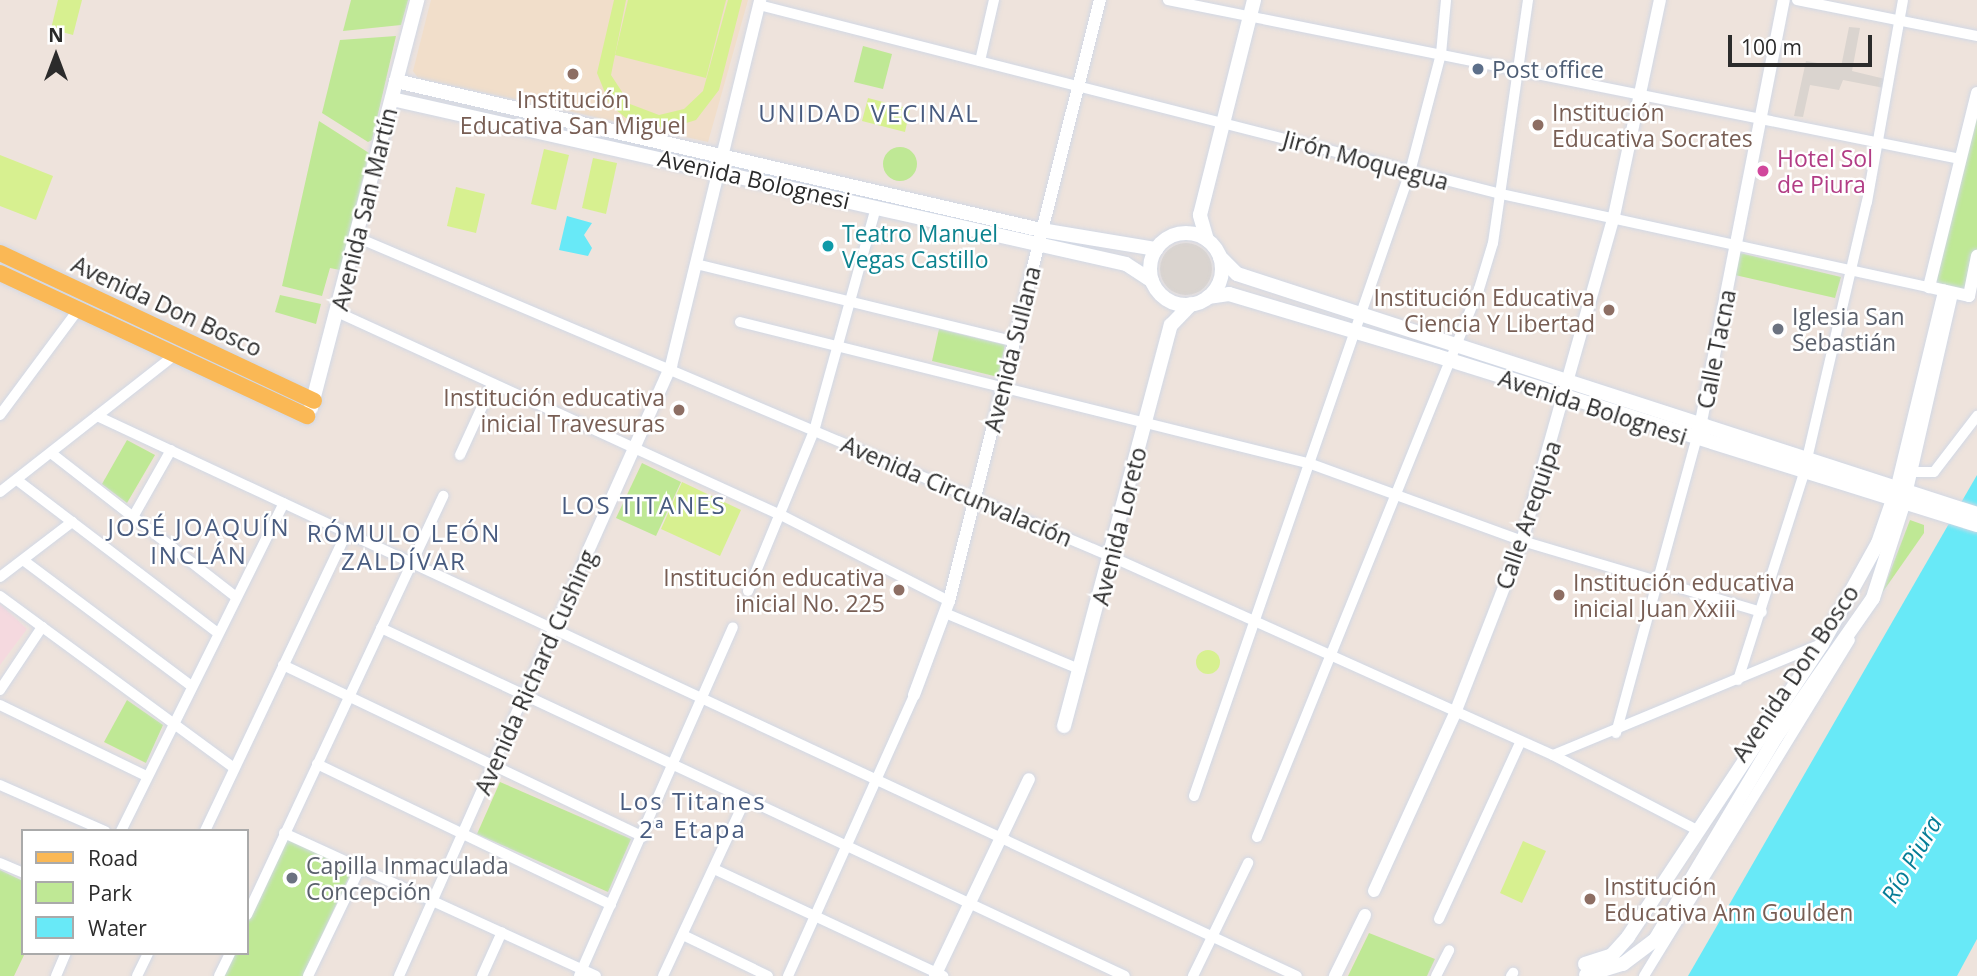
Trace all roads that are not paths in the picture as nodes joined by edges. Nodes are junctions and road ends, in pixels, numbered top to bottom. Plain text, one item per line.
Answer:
1 (417, 0) edge
2 (994, 0) edge
3 (1100, 0) edge
4 (1168, 0) edge
5 (1254, 0) edge
6 (1446, 0) edge
7 (1528, 0) edge
8 (1660, 0) edge
9 (1784, 0) edge
10 (1797, 0) edge
11 (1903, 0) edge
12 (760, 3) edge
13 (1249, 19) junction
14 (1899, 19) junction
15 (1977, 36) edge
16 (1441, 54) junction
17 (980, 61) junction
18 (1520, 72) junction
19 (397, 81) junction
20 (1079, 86) junction
21 (1977, 93) edge
22 (1640, 96) junction
23 (392, 99) junction
24 (1762, 120) junction
25 (1221, 122) junction
26 (1878, 142) junction
27 (723, 154) junction
28 (1960, 159) junction
29 (719, 171) junction
30 (1410, 172) junction
31 (1501, 194) junction
32 (876, 207) junction
33 (1199, 215) junction
34 (1614, 216) junction
35 (1181, 234) junction
36 (356, 237) junction
37 (1040, 237) junction
38 (1207, 240) junction
39 (1736, 245) junction
40 (1156, 249) junction
41 (0, 253) edge
42 (1977, 256) edge
43 (1220, 257) junction
44 (696, 264) junction
45 (1852, 271) junction
46 (0, 273) edge
47 (1152, 281) junction
48 (1928, 287) junction
49 (1948, 292) junction
50 (1161, 295) junction
51 (1208, 297) junction
52 (1973, 297) edge
53 (854, 302) junction
54 (1191, 304) junction
55 (78, 310) junction
56 (337, 312) junction
57 (1362, 314) junction
58 (740, 322) dead end
59 (1171, 325) junction
60 (1356, 332) junction
61 (1016, 342) junction
62 (1458, 344) junction
63 (842, 346) junction
64 (175, 355) junction
65 (1451, 361) junction
66 (671, 366) junction
67 (1572, 379) junction
68 (492, 385) junction
69 (1004, 386) junction
70 (1567, 399) junction
71 (310, 409) junction
72 (0, 415) edge
73 (97, 416) junction
74 (1977, 416) edge
75 (1146, 420) junction
76 (1702, 421) junction
77 (814, 431) junction
78 (1696, 441) junction
79 (171, 450) junction
80 (633, 452) junction
81 (51, 453) junction
82 (460, 455) dead end
83 (1807, 457) junction
84 (1311, 464) junction
85 (1912, 472) junction
86 (1803, 476) junction
87 (17, 480) junction
88 (0, 492) edge
89 (1900, 495) junction
90 (443, 496) dead end
91 (1394, 496) junction
92 (975, 498) junction
93 (284, 503) junction
94 (1927, 504) junction
95 (1977, 514) edge
96 (780, 515) junction
97 (134, 517) junction
98 (72, 522) junction
99 (1977, 525) edge
100 (347, 532) junction
101 (1522, 541) junction
102 (589, 549) joint
103 (1112, 557) junction
104 (23, 560) junction
105 (412, 562) junction
106 (0, 577) edge
107 (1660, 582) junction
108 (748, 591) dead end
109 (0, 596) edge
110 (236, 597) junction
111 (947, 607) junction
112 (1762, 612) junction
113 (1864, 612) junction
114 (1256, 623) junction
115 (733, 626) dead end
116 (41, 627) junction
117 (553, 627) junction
118 (381, 628) junction
119 (215, 631) junction
120 (1822, 644) junction
121 (1329, 656) junction
122 (283, 665) junction
123 (1081, 670) junction
124 (1738, 680) junction
125 (189, 684) junction
126 (0, 690) edge
127 (523, 694) junction
128 (915, 695) joint
129 (704, 697) junction
130 (348, 698) junction
131 (0, 705) edge
132 (1455, 713) junction
133 (171, 723) junction
134 (1064, 726) dead end
135 (1616, 733) junction
136 (1520, 743) junction
137 (1553, 755) junction
138 (317, 764) junction
139 (492, 766) junction
140 (676, 766) junction
141 (234, 768) junction
142 (146, 776) junction
143 (877, 778) junction
144 (1030, 779) dead end
145 (0, 785) edge
146 (1194, 796) dead end
147 (746, 798) junction
148 (100, 829) edge
149 (122, 829) edge
150 (206, 829) edge
151 (1697, 830) junction
152 (284, 833) junction
153 (463, 834) junction
154 (643, 837) junction
155 (1002, 837) junction
156 (1257, 837) dead end
157 (847, 844) junction
158 (0, 863) edge
159 (1248, 863) dead end
160 (361, 866) junction
161 (714, 869) junction
162 (21, 872) edge
163 (1374, 891) dead end
164 (250, 900) edge
165 (434, 901) junction
166 (970, 904) junction
167 (611, 905) junction
168 (1365, 915) dead end
169 (814, 918) junction
170 (1438, 919) dead end
171 (502, 932) junction
172 (1214, 933) junction
173 (685, 936) junction
174 (1449, 950) dead end
175 (65, 955) edge
176 (147, 955) edge
177 (229, 955) edge
178 (1586, 972) edge
179 (581, 973) edge
180 (938, 975) edge
181 (56, 976) edge
182 (137, 976) edge
183 (219, 976) edge
184 (308, 976) edge
185 (399, 976) edge
186 (482, 976) edge
187 (596, 976) edge
188 (663, 976) edge
189 (768, 976) edge
190 (788, 976) edge
191 (1125, 976) edge
192 (1192, 976) edge
193 (1297, 976) edge
194 (1335, 976) edge
195 (1436, 976) edge
196 (1644, 976) edge

1 - 19 main road, Avenida San Martín
2 - 17 street
3 - 20 street, Avenida Sullana
4 - 13 street
5 - 13 main road
6 - 16 street
7 - 18 street
8 - 22 street, Calle Arequipa
9 - 24 street, Calle Tacna
10 - 14 street
11 - 14 street
12 - 17 street, Jirón Moquegua
12 - 27 street, Avenida Richard Cushing
13 - 16 street
13 - 25 main road
14 - 15 street
14 - 26 street
16 - 18 street
16 - 30 street
17 - 20 street, Jirón Moquegua
18 - 22 street
18 - 31 street
19 - 23 main road, Avenida San Martín
19 - 27 main road, Avenida Bolognesi
20 - 25 street, Jirón Moquegua
20 - 37 street, Avenida Sullana
21 - 28 street
22 - 24 street
22 - 34 street, Calle Arequipa
23 - 29 main road, Avenida Bolognesi
23 - 36 main road, Avenida San Martín
24 - 26 street
24 - 39 street, Calle Tacna
25 - 30 street, Jirón Moquegua
25 - 33 main road
26 - 28 street
26 - 45 street
27 - 29 street, Avenida Richard Cushing
27 - 37 main road, Avenida Bolognesi
28 - 48 street
29 - 32 main road, Avenida Bolognesi
29 - 44 street, Avenida Richard Cushing
30 - 31 street, Jirón Moquegua
30 - 57 street
31 - 34 street, Jirón Moquegua
31 - 62 street
32 - 37 main road, Avenida Bolognesi
32 - 53 street
33 - 35 main road
33 - 38 main road
34 - 39 street, Jirón Moquegua
34 - 67 street, Calle Arequipa
35 - 38 main road
35 - 40 main road
36 - 56 main road, Avenida San Martín
36 - 66 street, Avenida Circunvalación
37 - 40 main road, Avenida Bolognesi
37 - 47 main road, Avenida Bolognesi
37 - 61 street, Avenida Sullana
38 - 43 main road
39 - 45 street, Jirón Moquegua
39 - 76 street, Calle Tacna
40 - 47 main road
41 - 71 main road, Avenida Don Bosco
42 - 52 street
43 - 51 main road
43 - 57 main road, Avenida Bolognesi
44 - 53 street
44 - 66 street, Avenida Richard Cushing
45 - 48 street, Jirón Moquegua
45 - 83 street
46 - 55 main road, Avenida Don Bosco
47 - 50 main road
48 - 49 street, Jirón Moquegua
49 - 52 street, Jirón Moquegua
49 - 85 street, Avenida Don Bosco
49 - 89 street, Avenida Don Bosco
50 - 54 main road
50 - 59 main road
51 - 54 main road
51 - 60 main road, Avenida Bolognesi
53 - 61 street
53 - 63 street
54 - 59 main road, Avenida Loreto
55 - 64 main road, Avenida Don Bosco
55 - 72 street
56 - 68 street
56 - 71 main road, Avenida San Martín
57 - 60 street
57 - 62 main road, Avenida Bolognesi
58 - 63 street
59 - 75 main road, Avenida Loreto
60 - 65 main road, Avenida Bolognesi
60 - 84 street
61 - 69 street, Avenida Sullana
62 - 65 street
62 - 67 main road, Avenida Bolognesi
63 - 69 street
63 - 77 street
64 - 71 main road, Avenida Don Bosco
64 - 73 street
65 - 70 main road, Avenida Bolognesi
65 - 91 street
66 - 77 street, Avenida Circunvalación
66 - 80 street, Avenida Richard Cushing
67 - 70 street, Calle Arequipa
67 - 76 main road, Avenida Bolognesi
68 - 80 street
68 - 82 street
69 - 75 street
69 - 92 street, Avenida Sullana
70 - 78 main road, Avenida Bolognesi
70 - 101 street, Calle Arequipa
73 - 79 street
73 - 81 street
74 - 85 street
75 - 84 street
75 - 103 main road, Avenida Loreto
76 - 78 street, Calle Tacna
76 - 83 main road, Avenida Bolognesi
77 - 92 street, Avenida Circunvalación
77 - 96 street
78 - 86 main road, Avenida Bolognesi
78 - 107 street, Calle Tacna
79 - 93 street
79 - 97 street
80 - 96 street
80 - 102 street, Avenida Richard Cushing
81 - 87 street
81 - 97 street
83 - 86 street
83 - 89 main road, Avenida Bolognesi
84 - 91 street
84 - 114 street
85 - 89 street, Avenida Don Bosco
86 - 89 main road, Avenida Bolognesi
86 - 112 street
87 - 88 street
87 - 98 street
89 - 94 main road, Avenida Bolognesi
89 - 113 main road, Avenida Don Bosco
89 - 120 main road, Avenida Don Bosco
90 - 105 street
91 - 101 street
91 - 121 street
92 - 103 street, Avenida Circunvalación
92 - 111 street, Avenida Sullana
93 - 100 street
93 - 110 street
94 - 95 main road, Avenida Bolognesi
94 - 99 main road, Avenida Bolognesi
96 - 108 street
96 - 111 street
97 - 110 street
98 - 104 street
98 - 119 street
100 - 105 street
100 - 122 street
101 - 107 street
101 - 132 street, Calle Arequipa
102 - 117 street, Avenida Richard Cushing
103 - 114 street, Avenida Circunvalación
103 - 123 main road, Avenida Loreto
104 - 106 street
104 - 125 street
105 - 117 street
105 - 118 street
107 - 112 street
107 - 135 street, Calle Tacna
109 - 116 street
110 - 119 street
111 - 123 street
111 - 128 street, Avenida Sullana
112 - 124 street
113 - 178 main road, Avenida Don Bosco
113 - 196 street
114 - 121 street, Avenida Circunvalación
114 - 146 street
115 - 129 street
116 - 126 street
116 - 133 street
117 - 127 street, Avenida Richard Cushing
117 - 129 street
118 - 127 street
118 - 130 street
119 - 125 street
120 - 124 street
120 - 151 main road, Avenida Don Bosco
121 - 132 street, Avenida Circunvalación
121 - 156 street
122 - 130 street
122 - 141 street
123 - 134 main road, Avenida Loreto
124 - 135 street
125 - 133 street
127 - 139 street, Avenida Richard Cushing
127 - 140 street
128 - 143 street
129 - 140 street
129 - 143 street
130 - 138 street
130 - 139 street
131 - 142 street
132 - 136 street, Avenida Circunvalación
132 - 163 street, Calle Arequipa
133 - 141 street
133 - 142 street
135 - 137 street
136 - 137 street, Avenida Circunvalación
136 - 170 street
137 - 151 street, Avenida Circunvalación
138 - 152 street
138 - 153 street
139 - 153 street, Avenida Richard Cushing
139 - 154 street
140 - 147 street
140 - 154 street
141 - 150 street
142 - 149 street
143 - 155 street
143 - 157 street
144 - 155 street
145 - 148 street
147 - 157 street
147 - 161 street
151 - 178 main road, Avenida Don Bosco
152 - 160 street
152 - 164 street
153 - 165 street, Avenida Richard Cushing
153 - 167 street
154 - 167 street
155 - 166 street
155 - 172 street
157 - 166 street
157 - 169 street
158 - 162 street
159 - 172 street
160 - 165 street
160 - 184 street
161 - 169 street
161 - 173 street
165 - 171 street
165 - 185 street, Avenida Richard Cushing
166 - 180 street
166 - 191 street
167 - 179 street
168 - 194 street
169 - 180 street
169 - 190 street
171 - 179 street
171 - 186 street
172 - 192 street
172 - 193 street
173 - 188 street
173 - 189 street
174 - 195 street
175 - 181 street
176 - 182 street
177 - 183 street
179 - 187 street

